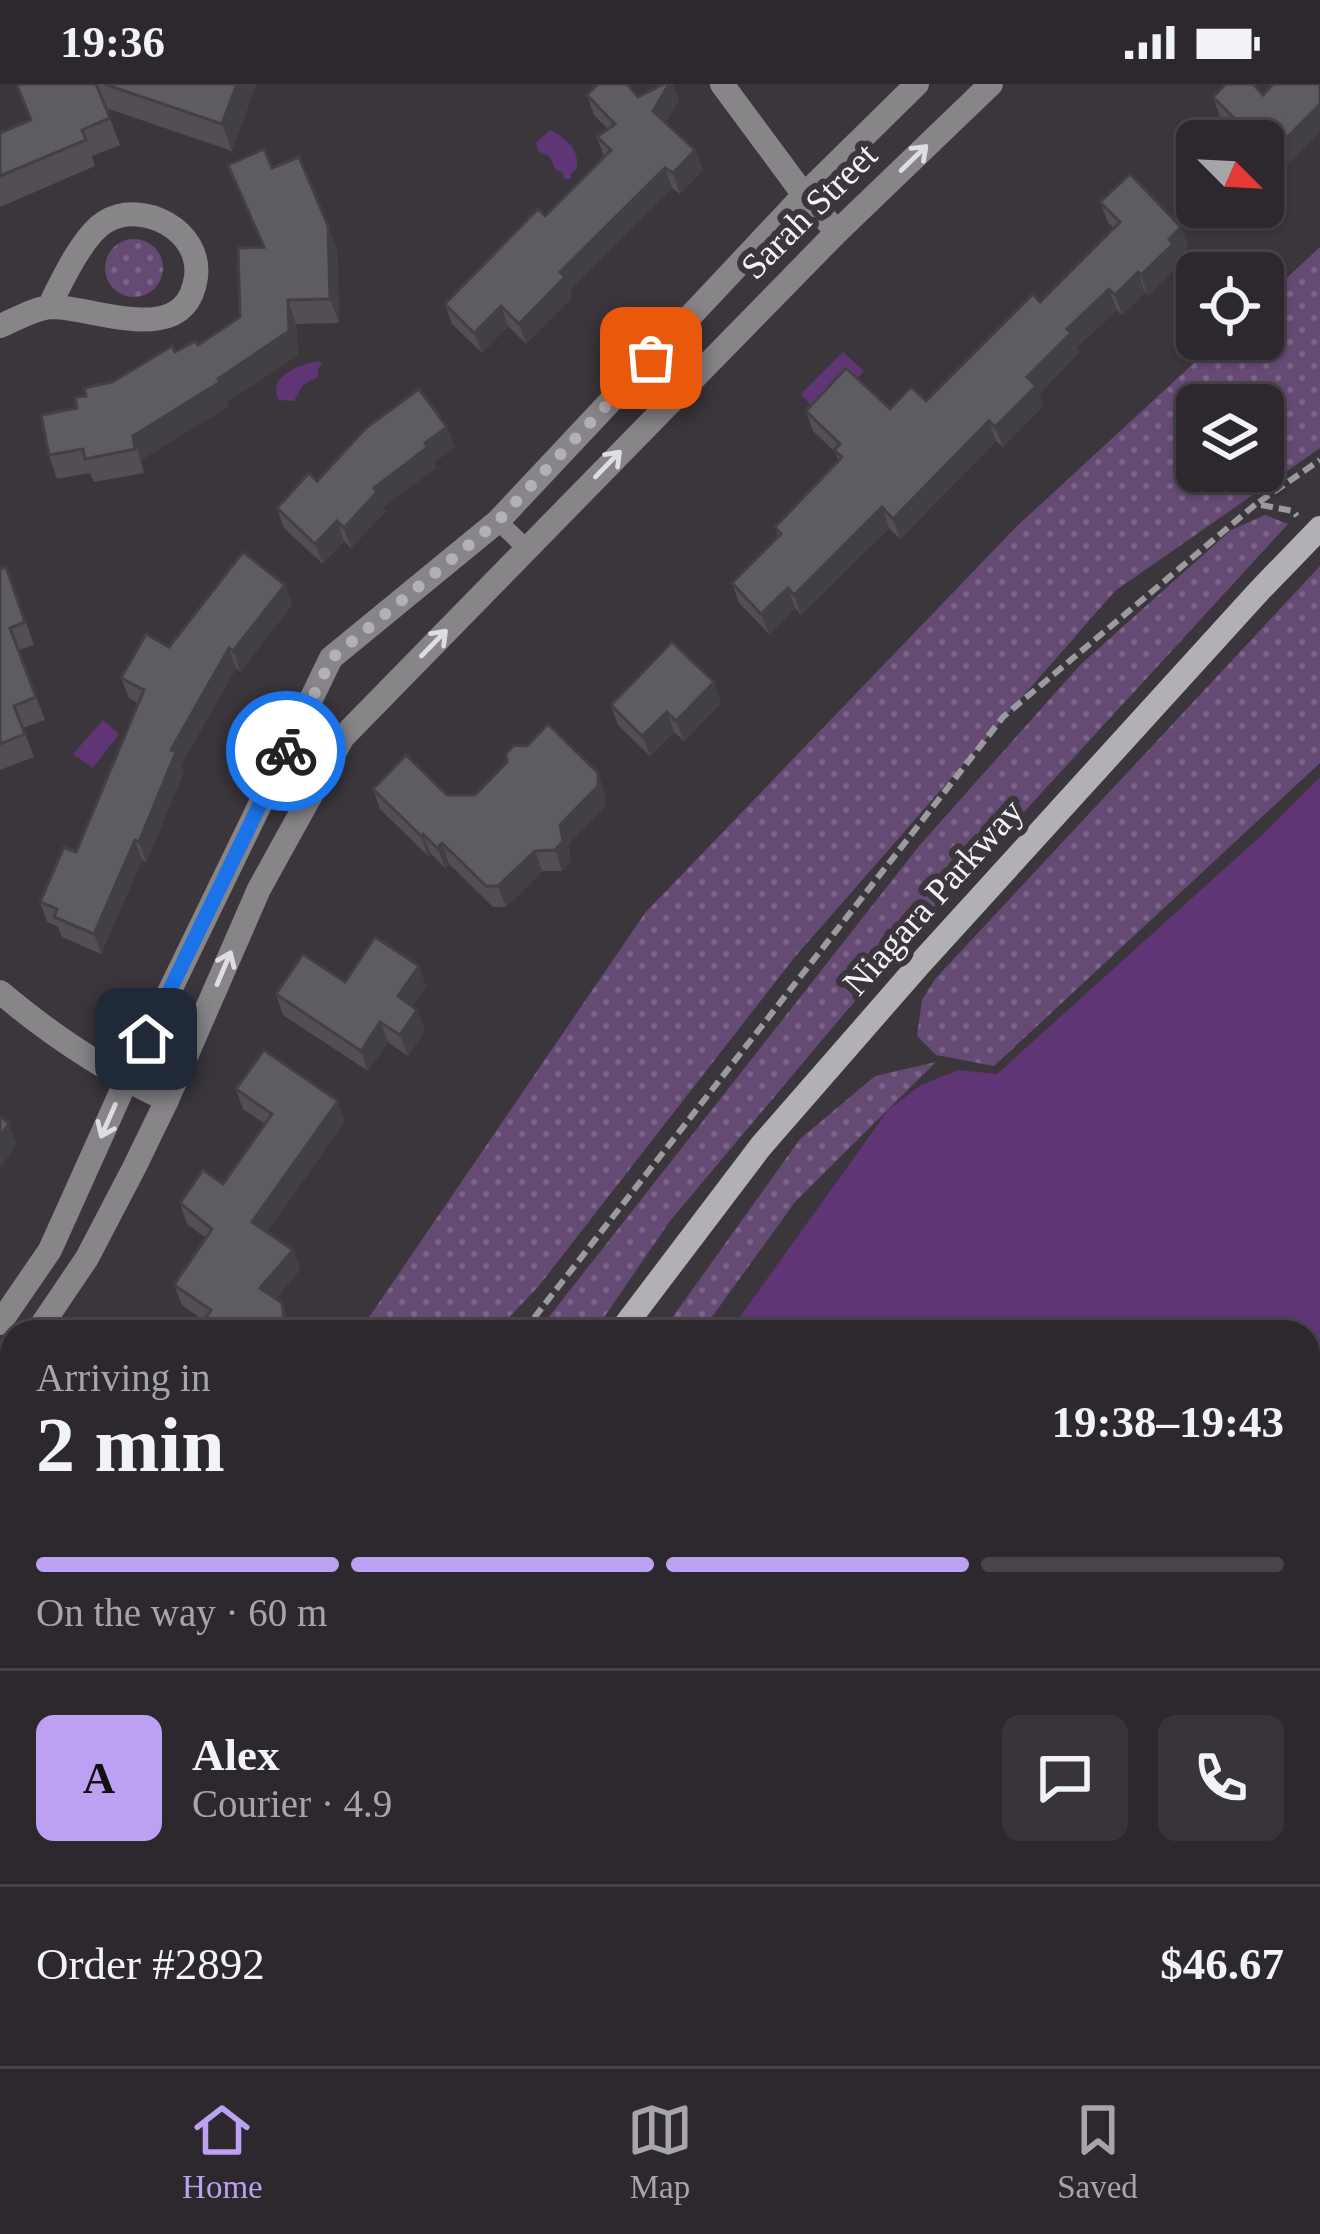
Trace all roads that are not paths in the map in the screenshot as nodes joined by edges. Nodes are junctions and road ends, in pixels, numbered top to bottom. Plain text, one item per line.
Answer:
1 (722, 84) edge
2 (917, 84) edge
3 (991, 84) edge
4 (804, 195) junction
5 (837, 232) junction
6 (49, 307) junction
7 (0, 326) edge
8 (498, 521) junction
9 (1317, 532) edge
10 (526, 548) junction
11 (0, 992) edge
12 (126, 1081) junction
13 (167, 1100) junction
14 (2, 1320) edge
15 (45, 1320) edge
16 (629, 1320) edge

1 - 4 street
2 - 4 street, Sarah Street
5 -> 3 street, Sarah Street
4 - 5 street
4 - 8 street, Sarah Street
10 -> 5 street, Sarah Street
6 - 6 street
6 - 7 street
8 - 10 lane
8 - 12 street, Sarah Street
9 - 16 main road, Niagara Parkway
13 -> 10 street, Sarah Street
11 - 12 street
12 - 13 street
12 -> 14 street, Sarah Street
13 - 15 street, Sarah Street

